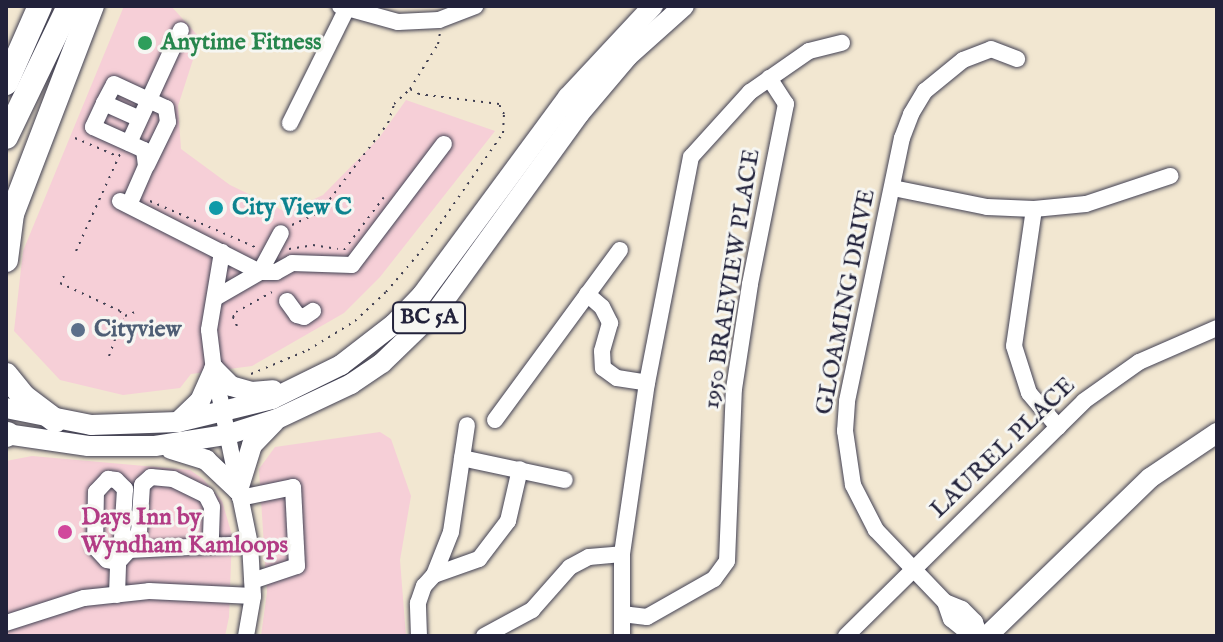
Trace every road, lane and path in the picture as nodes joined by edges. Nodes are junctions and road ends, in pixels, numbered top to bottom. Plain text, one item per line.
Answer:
1 (29, 6) edge
2 (40, 6) edge
3 (69, 6) edge
4 (92, 6) edge
5 (475, 6) edge
6 (653, 6) edge
7 (684, 6) edge
8 (343, 8) edge
9 (181, 30) dead end
10 (6, 40) edge
11 (842, 43) dead end
12 (1017, 59) dead end
13 (769, 78) junction
14 (6, 83) edge
15 (410, 89) dead end
16 (149, 100) junction
17 (104, 103) junction
18 (140, 119) junction
19 (290, 123) dead end
20 (6, 137) edge
21 (75, 138) dead end
22 (444, 144) dead end
23 (123, 149) junction
24 (146, 166) junction
25 (1170, 176) dead end
26 (893, 188) junction
27 (384, 197) dead end
28 (152, 200) dead end
29 (1034, 209) junction
30 (281, 233) joint
31 (620, 250) dead end
32 (76, 251) dead end
33 (263, 251) dead end
34 (222, 252) junction
35 (290, 255) dead end
36 (6, 260) edge
37 (268, 272) junction
38 (64, 276) dead end
39 (587, 294) junction
40 (281, 295) junction
41 (215, 298) junction
42 (313, 311) dead end
43 (135, 312) dead end
44 (123, 316) junction
45 (237, 326) dead end
46 (1217, 328) edge
47 (109, 356) dead end
48 (214, 369) junction
49 (6, 375) edge
50 (647, 383) junction
51 (304, 384) junction
52 (6, 408) edge
53 (223, 414) junction
54 (277, 419) junction
55 (55, 420) junction
56 (495, 420) dead end
57 (178, 422) junction
58 (467, 425) dead end
59 (1058, 427) junction
60 (1217, 433) edge
61 (7, 434) edge
62 (226, 435) junction
63 (155, 446) junction
64 (462, 458) junction
65 (520, 469) junction
66 (565, 480) dead end
67 (239, 494) junction
68 (250, 544) junction
69 (211, 545) junction
70 (622, 554) junction
71 (123, 556) junction
72 (913, 570) junction
73 (434, 575) junction
74 (253, 589) junction
75 (117, 595) junction
76 (945, 602) junction
77 (622, 614) junction
78 (6, 623) edge
79 (246, 636) edge
80 (419, 636) edge
81 (484, 636) edge
82 (622, 636) edge
83 (846, 636) edge
84 (972, 636) edge
85 (980, 636) edge
86 (987, 636) edge

1 - 10 highway
2 - 14 highway
3 - 20 highway
4 - 36 highway
5 - 8 street
6 - 51 main road, BC 5A
7 - 54 main road, BC 5A
8 - 19 street
9 - 16 street
11 - 13 street, 1950 BRAEVIEW PLACE
12 - 26 street, GLOAMING DRIVE
13 - 50 street, 1950 BRAEVIEW PLACE
13 - 77 street, 1950 BRAEVIEW PLACE
15 - 30 path
16 - 17 street
16 - 18 street
16 - 24 street
17 - 18 street
17 - 23 street
18 - 23 street
21 - 23 path
22 - 37 street
23 - 24 street
23 - 32 path
24 - 34 street
25 - 29 street
26 - 29 street
26 - 72 street, GLOAMING DRIVE
27 - 35 path
28 - 33 path
29 - 59 street
30 - 37 street
31 - 39 street
34 - 37 street
34 - 41 street
37 - 40 street
37 - 41 street
38 - 44 path
39 - 50 street
39 - 56 street
40 - 42 street
40 - 45 path
41 - 48 street
43 - 44 path
44 - 47 path
46 - 59 street, LAUREL PLACE
48 - 51 main road
48 - 53 street
48 - 57 main road
49 - 55 highway
50 - 70 street, 1950 BRAEVIEW PLACE
51 - 53 main road, BC 5A
52 - 55 main road, BC 5A
53 - 57 main road, BC 5A
53 - 62 street
54 - 62 main road, BC 5A
54 - 67 main road
55 - 57 main road, BC 5A
58 - 64 street
59 - 72 street, LAUREL PLACE
60 - 86 main road
61 - 63 main road, BC 5A
62 - 63 main road, BC 5A
62 - 67 street
63 - 67 main road
64 - 65 street
64 - 73 street
65 - 66 street
65 - 73 street
67 - 68 street
67 - 74 street
68 - 69 street
68 - 74 street
69 - 71 street
69 - 71 street
70 - 77 street, 1950 BRAEVIEW PLACE
70 - 81 street
71 - 75 street
72 - 76 street, GLOAMING DRIVE
72 - 83 street, LAUREL PLACE
73 - 80 street
74 - 75 street
74 - 79 street
75 - 78 street
76 - 84 street, GLOAMING DRIVE
76 - 85 street, GLOAMING DRIVE
77 - 82 street, 1950 BRAEVIEW PLACE

